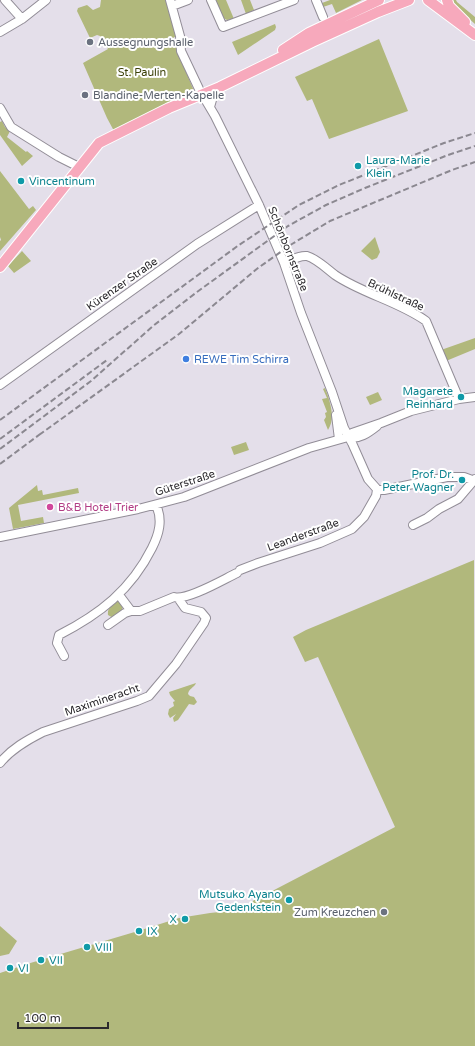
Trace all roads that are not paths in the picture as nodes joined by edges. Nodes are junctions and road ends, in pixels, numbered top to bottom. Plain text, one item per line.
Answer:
1 (5, 0) edge
2 (46, 0) edge
3 (188, 0) edge
4 (211, 0) edge
5 (294, 0) edge
6 (316, 0) edge
7 (379, 0) edge
8 (409, 0) edge
9 (428, 0) edge
10 (446, 0) edge
11 (171, 3) edge
12 (323, 17) dead end
13 (22, 19) junction
14 (0, 32) edge
15 (475, 32) edge
16 (475, 36) edge
17 (310, 38) junction
18 (220, 87) junction
19 (203, 94) junction
20 (210, 107) junction
21 (0, 108) edge
22 (79, 167) junction
23 (259, 205) junction
24 (284, 263) junction
25 (0, 267) edge
26 (0, 385) edge
27 (475, 397) edge
28 (459, 399) junction
29 (336, 404) junction
30 (348, 437) junction
31 (339, 440) junction
32 (475, 480) edge
33 (377, 490) junction
34 (156, 505) junction
35 (413, 524) dead end
36 (0, 537) edge
37 (119, 595) junction
38 (178, 598) junction
39 (131, 611) junction
40 (108, 625) dead end
41 (64, 656) dead end
42 (0, 763) edge

1 - 13 street
2 - 13 street
3 - 11 street
4 - 5 street
6 - 12 street
7 - 17 main road
8 - 17 main road
9 - 16 main road
10 - 15 main road
11 - 19 street, Schönbornstraße
13 - 14 street
17 - 18 main road
18 - 19 main road
18 - 20 street
19 - 20 street, Schönbornstraße
19 - 22 main road
20 - 23 street, Schönbornstraße
21 - 22 street
22 - 25 main road
23 - 24 street, Schönbornstraße
23 - 26 street, Kürenzer Straße
24 - 28 street, Brühlstraße
24 - 29 street, Schönbornstraße
27 - 28 street, Güterstraße
28 - 30 street, Güterstraße
29 - 30 street, Schönbornstraße
29 - 31 street, Schönbornstraße
30 - 31 street, Güterstraße
30 - 33 street, Schönbornstraße
31 - 34 street, Güterstraße
32 - 33 street
32 - 35 street
33 - 38 street, Leanderstraße
34 - 36 street, Güterstraße
34 - 37 street
37 - 39 street
37 - 41 street
38 - 39 street
38 - 42 street, Maximineracht
39 - 40 street

